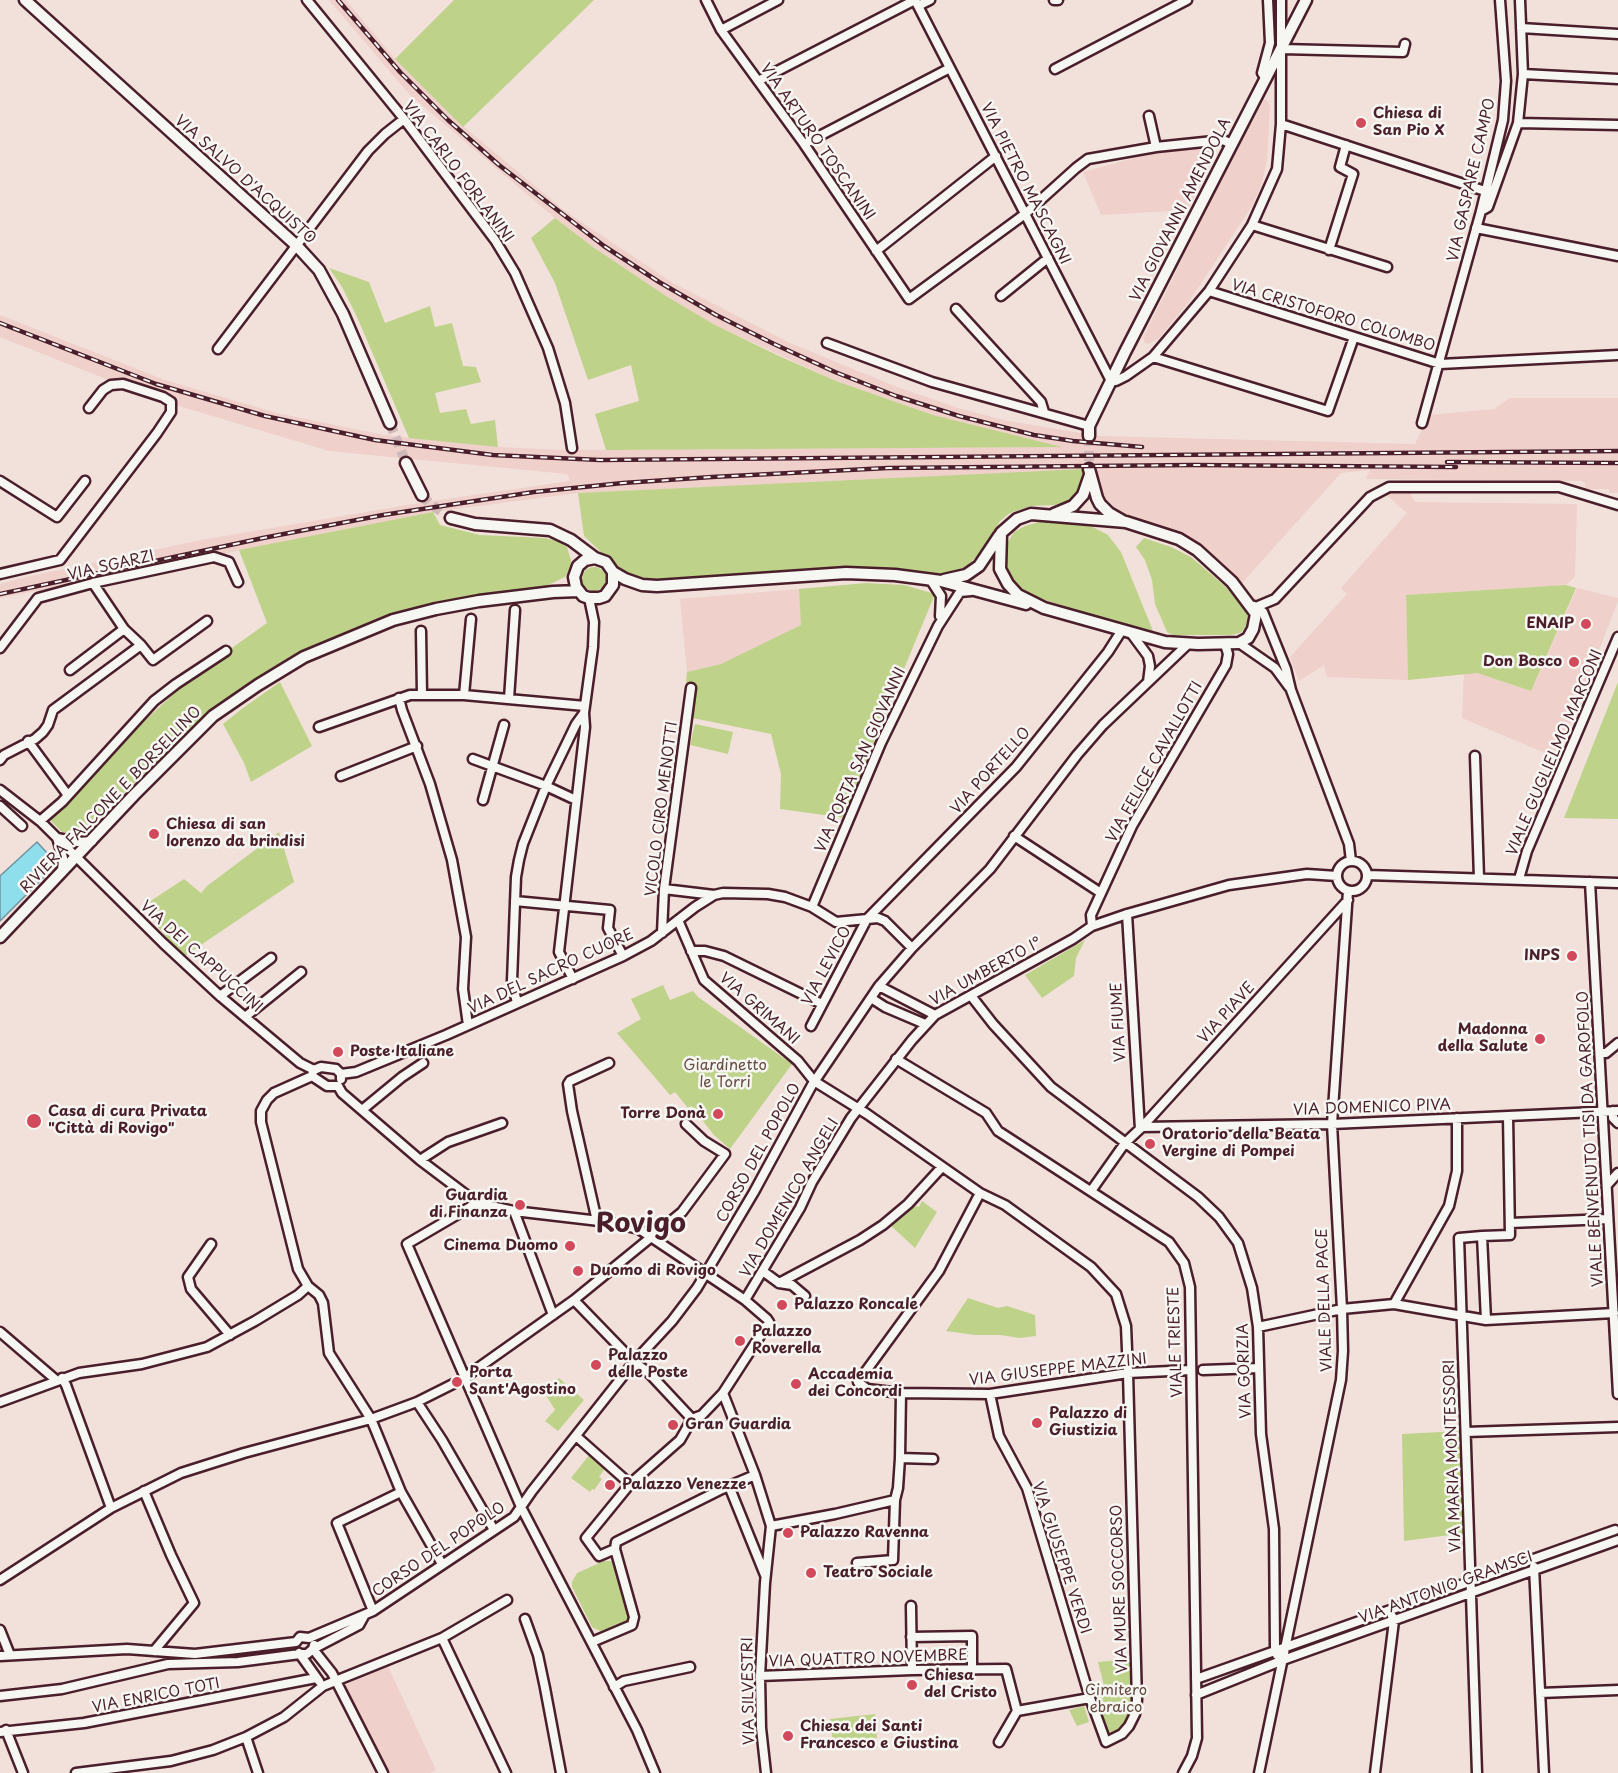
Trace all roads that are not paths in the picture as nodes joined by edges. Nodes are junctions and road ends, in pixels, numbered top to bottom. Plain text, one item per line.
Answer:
1 (25, 0) edge
2 (307, 0) edge
3 (706, 0) edge
4 (778, 0) edge
5 (930, 0) edge
6 (1187, 0) edge
7 (1268, 0) edge
8 (1281, 0) edge
9 (1306, 0) edge
10 (1500, 0) edge
11 (1520, 0) edge
12 (916, 2) edge
13 (1521, 28) junction
14 (721, 30) junction
15 (1618, 34) edge
16 (1405, 44) dead end
17 (1282, 49) junction
18 (950, 68) junction
19 (1055, 69) dead end
20 (1522, 74) junction
21 (1266, 79) junction
22 (1618, 79) edge
23 (758, 81) junction
24 (1149, 116) dead end
25 (404, 119) junction
26 (1518, 123) junction
27 (1281, 124) junction
28 (1618, 125) edge
29 (804, 144) junction
30 (1232, 144) junction
31 (1346, 145) junction
32 (1156, 147) junction
33 (996, 156) junction
34 (1485, 191) junction
35 (1481, 211) junction
36 (1025, 214) junction
37 (1252, 225) junction
38 (1476, 228) junction
39 (297, 246) junction
40 (1329, 250) junction
41 (876, 251) junction
42 (1618, 256) edge
43 (1048, 258) junction
44 (1387, 267) dead end
45 (1209, 291) junction
46 (1001, 296) dead end
47 (956, 309) dead end
48 (1354, 337) junction
49 (827, 343) dead end
50 (218, 349) dead end
51 (1618, 355) edge
52 (1153, 357) junction
53 (1440, 364) junction
54 (1111, 381) junction
55 (89, 408) dead end
56 (1044, 412) junction
57 (390, 423) tunnel mouth
58 (1422, 423) dead end
59 (1089, 431) joint
60 (572, 448) dead end
61 (406, 463) tunnel mouth
62 (85, 481) dead end
63 (0, 482) edge
64 (422, 495) tunnel mouth
65 (1618, 505) edge
66 (1051, 515) junction
67 (451, 518) tunnel mouth
68 (1126, 522) junction
69 (1001, 533) junction
70 (560, 534) junction
71 (595, 558) junction
72 (576, 572) junction
73 (613, 572) junction
74 (0, 574) edge
75 (936, 580) junction
76 (238, 582) dead end
77 (93, 583) junction
78 (642, 585) junction
79 (578, 591) junction
80 (610, 591) junction
81 (976, 591) junction
82 (553, 592) junction
83 (594, 598) junction
84 (1253, 605) junction
85 (1044, 608) junction
86 (515, 610) dead end
87 (471, 620) dead end
88 (207, 621) dead end
89 (938, 626) junction
90 (124, 629) junction
91 (422, 631) dead end
92 (1126, 632) junction
93 (1618, 637) edge
94 (1239, 643) junction
95 (1188, 644) junction
96 (1225, 644) junction
97 (141, 645) junction
98 (0, 648) edge
99 (226, 651) dead end
100 (70, 670) dead end
101 (1148, 682) junction
102 (691, 688) dead end
103 (1292, 690) junction
104 (422, 694) junction
105 (464, 695) junction
106 (399, 698) junction
107 (509, 699) junction
108 (584, 709) junction
109 (504, 725) dead end
110 (319, 727) dead end
111 (28, 741) junction
112 (417, 746) junction
113 (1475, 756) dead end
114 (472, 759) dead end
115 (0, 760) edge
116 (493, 765) junction
117 (341, 776) dead end
118 (546, 786) junction
119 (0, 790) edge
120 (67, 794) junction
121 (483, 800) dead end
122 (576, 800) junction
123 (0, 806) edge
124 (40, 821) junction
125 (22, 826) dead end
126 (1014, 836) junction
127 (57, 838) junction
128 (92, 841) junction
129 (76, 858) junction
130 (1351, 861) junction
131 (62, 872) junction
132 (1367, 875) junction
133 (1337, 876) junction
134 (1479, 878) junction
135 (1519, 879) junction
136 (1590, 882) junction
137 (1618, 883) edge
138 (664, 889) junction
139 (1101, 893) junction
140 (714, 895) junction
141 (1348, 896) junction
142 (515, 901) junction
143 (565, 906) junction
144 (812, 907) junction
145 (1127, 914) junction
146 (867, 919) junction
147 (678, 920) junction
148 (1092, 926) junction
149 (662, 933) junction
150 (0, 937) edge
151 (912, 948) junction
152 (691, 951) junction
153 (623, 956) junction
154 (271, 958) dead end
155 (301, 972) dead end
156 (573, 979) junction
157 (879, 986) junction
158 (220, 996) junction
159 (972, 997) junction
160 (870, 998) junction
161 (517, 1004) junction
162 (822, 1004) junction
163 (935, 1015) junction
164 (245, 1017) junction
165 (925, 1024) junction
166 (468, 1025) junction
167 (811, 1026) dead end
168 (1618, 1043) edge
169 (1600, 1053) junction
170 (896, 1059) junction
171 (423, 1063) dead end
172 (609, 1063) dead end
173 (313, 1073) junction
174 (341, 1074) junction
175 (814, 1081) junction
176 (338, 1086) junction
177 (858, 1109) junction
178 (362, 1110) junction
179 (1616, 1111) edge
180 (1603, 1112) junction
181 (1508, 1116) junction
182 (1457, 1118) junction
183 (502, 1123) dead end
184 (1618, 1123) edge
185 (686, 1124) dead end
186 (1332, 1124) junction
187 (1141, 1128) junction
188 (1125, 1143) junction
189 (420, 1160) junction
190 (942, 1167) junction
191 (1618, 1173) edge
192 (1607, 1185) junction
193 (1090, 1191) junction
194 (980, 1193) junction
195 (477, 1203) junction
196 (514, 1211) junction
197 (1608, 1219) junction
198 (597, 1221) junction
199 (1510, 1223) junction
200 (1614, 1230) edge
201 (1482, 1236) junction
202 (650, 1237) junction
203 (211, 1244) dead end
204 (764, 1272) junction
205 (705, 1275) junction
206 (779, 1283) junction
207 (308, 1286) junction
208 (805, 1296) dead end
209 (574, 1300) junction
210 (745, 1300) junction
211 (1394, 1304) junction
212 (1342, 1309) junction
213 (1614, 1313) junction
214 (553, 1314) junction
215 (1462, 1317) junction
216 (1486, 1320) junction
217 (1258, 1327) junction
218 (0, 1332) edge
219 (230, 1335) junction
220 (634, 1362) junction
221 (1259, 1368) junction
222 (1191, 1370) junction
223 (1203, 1370) dead end
224 (1128, 1373) junction
225 (59, 1379) junction
226 (460, 1381) junction
227 (723, 1393) junction
228 (901, 1394) junction
229 (990, 1394) junction
230 (1618, 1394) edge
231 (0, 1402) edge
232 (417, 1402) junction
233 (371, 1419) junction
234 (692, 1419) junction
235 (1618, 1427) edge
236 (1466, 1432) junction
237 (576, 1436) junction
238 (900, 1458) junction
239 (933, 1459) dead end
240 (755, 1475) junction
241 (630, 1484) junction
242 (729, 1486) junction
243 (144, 1491) junction
244 (401, 1492) junction
245 (895, 1500) junction
246 (520, 1507) junction
247 (111, 1508) junction
248 (771, 1526) junction
249 (1616, 1528) edge
250 (494, 1530) junction
251 (1618, 1540) edge
252 (615, 1549) junction
253 (1534, 1559) junction
254 (856, 1563) dead end
255 (442, 1564) junction
256 (1534, 1570) junction
257 (765, 1577) junction
258 (0, 1580) edge
259 (1470, 1582) junction
260 (1471, 1593) junction
261 (507, 1600) dead end
262 (911, 1606) dead end
263 (373, 1611) junction
264 (1390, 1611) junction
265 (364, 1616) junction
266 (525, 1619) dead end
267 (1394, 1621) junction
268 (0, 1630) edge
269 (911, 1637) junction
270 (309, 1638) junction
271 (442, 1638) junction
272 (296, 1641) junction
273 (592, 1642) junction
274 (1285, 1648) junction
275 (313, 1649) junction
276 (154, 1651) junction
277 (1275, 1652) junction
278 (300, 1654) junction
279 (10, 1655) junction
280 (0, 1656) edge
281 (1283, 1660) junction
282 (690, 1667) dead end
283 (972, 1669) junction
284 (912, 1670) junction
285 (760, 1676) junction
286 (316, 1678) junction
287 (1196, 1679) junction
288 (334, 1681) junction
289 (323, 1686) junction
290 (614, 1687) junction
291 (1618, 1690) edge
292 (1540, 1693) junction
293 (1196, 1695) junction
294 (0, 1696) edge
295 (1090, 1698) junction
296 (1017, 1711) junction
297 (3, 1731) edge
298 (246, 1737) junction
299 (999, 1742) dead end
300 (81, 1772) edge
301 (23, 1773) edge
302 (258, 1773) edge
303 (383, 1773) edge
304 (506, 1773) edge
305 (561, 1773) edge
306 (655, 1773) edge
307 (766, 1773) edge
308 (1183, 1773) edge
309 (1259, 1773) edge
310 (1375, 1773) edge
311 (1477, 1773) edge
312 (1544, 1773) edge

1 - 39 main road, VIA SALVO D'ACQUISTO
2 - 25 street, VIA CARLO FORLANINI
3 - 14 street, VIA ARTURO TOSCANINI
4 - 14 street
5 - 12 street
6 - 19 street
7 - 21 street
8 - 17 street
9 - 17 main road, VIA GIOVANNI AMENDOLA
10 - 34 street, VIA GASPARE CAMPO
11 - 13 street
12 - 18 street, VIA PIETRO MASCAGNI
12 - 23 street
13 - 15 street
13 - 20 street
14 - 23 street, VIA ARTURO TOSCANINI
16 - 17 street
17 - 21 main road, VIA GIOVANNI AMENDOLA
17 - 27 street
18 - 29 street
18 - 33 street, VIA PIETRO MASCAGNI
20 - 22 street
20 - 26 street
21 - 30 main road, VIA GIOVANNI AMENDOLA
23 - 29 street, VIA ARTURO TOSCANINI
24 - 32 street
25 - 39 street
25 - 60 street, VIA CARLO FORLANINI
26 - 28 street
26 - 35 street
27 - 31 street
27 - 37 street
29 - 41 street, VIA ARTURO TOSCANINI
30 - 32 street
30 - 54 main road, VIA GIOVANNI AMENDOLA
31 - 34 street
31 - 40 street
32 - 36 street
33 - 36 street, VIA PIETRO MASCAGNI
33 - 41 street
34 - 35 street, VIA GASPARE CAMPO
35 - 38 street, VIA GASPARE CAMPO
36 - 41 street, VIA ARTURO TOSCANINI
36 - 43 street, VIA PIETRO MASCAGNI
37 - 40 street
37 - 45 street
38 - 42 street
38 - 53 street, VIA GASPARE CAMPO
39 - 50 street
39 - 57 main road, VIA SALVO D'ACQUISTO
40 - 44 street
43 - 46 street
43 - 54 street, VIA PIETRO MASCAGNI
45 - 48 street, VIA CRISTOFORO COLOMBO
45 - 52 street, VIA CRISTOFORO COLOMBO
47 - 56 street
48 - 52 street
48 - 53 street, VIA CRISTOFORO COLOMBO
49 - 56 street
51 - 53 street
52 - 54 street, VIA CRISTOFORO COLOMBO
53 - 58 street, VIA GASPARE CAMPO
54 - 59 main road, VIA GIOVANNI AMENDOLA
55 - 74 street
56 - 59 street
61 - 64 main road
62 - 63 street
65 - 84 street
66 - 68 main road
66 - 68 main road
66 - 69 main road
67 - 70 main road
68 - 84 main road
69 - 75 main road
69 - 85 main road
70 - 71 main road
70 - 72 main road
71 - 72 main road
71 - 73 main road
72 - 79 main road
72 - 82 main road
73 - 78 main road
73 - 80 main road
75 - 78 main road
75 - 81 main road
75 - 89 street
76 - 77 street, VIA SGARZI
77 - 90 street
77 - 98 street, VIA SGARZI
78 - 80 main road
79 - 82 main road, RIVIERA FALCONE E BORSELLINO
79 - 83 main road
80 - 83 main road
81 - 85 main road
81 - 89 street
82 - 128 main road, RIVIERA FALCONE E BORSELLINO
83 - 108 street
84 - 94 main road
84 - 103 street
85 - 92 main road
86 - 107 street
87 - 105 street
88 - 97 street
89 - 144 street, VIA PORTA SAN GIOVANNI
90 - 97 street
90 - 100 street
91 - 104 street
92 - 95 main road
92 - 101 street
92 - 146 street, VIA PORTELLO
93 - 135 street, VIALE GUGLIELMO MARCONI
94 - 96 main road
94 - 103 street
95 - 96 main road
95 - 101 street, CORSO DEL POPOLO
96 - 139 street, VIA FELICE CAVALLOTTI
97 - 111 street
99 - 120 street
101 - 126 street, CORSO DEL POPOLO
102 - 138 street, VICOLO CIRO MENOTTI
103 - 130 street
104 - 105 street
104 - 106 street
105 - 107 street
106 - 110 street
106 - 112 street
107 - 108 street
108 - 118 street
108 - 122 street
109 - 116 street
111 - 115 street
111 - 120 street
112 - 117 street
112 - 166 street
113 - 134 street
114 - 116 street
116 - 118 street
116 - 121 street
118 - 122 street
118 - 142 street
119 - 124 street, VIA DEI CAPPUCCINI
120 - 124 street
122 - 143 street
123 - 125 street
124 - 127 street, VIA DEI CAPPUCCINI
126 - 139 street
126 - 151 street, CORSO DEL POPOLO
127 - 128 street
127 - 129 street, VIA DEI CAPPUCCINI
127 - 131 street
128 - 129 main road, RIVIERA FALCONE E BORSELLINO
129 - 131 main road, RIVIERA FALCONE E BORSELLINO
129 - 158 street, VIA DEI CAPPUCCINI
130 - 132 street
130 - 133 street
131 - 150 main road, RIVIERA FALCONE E BORSELLINO
132 - 134 street
132 - 141 street
133 - 141 street
133 - 145 street, VIA UMBERTO I°
134 - 135 street
135 - 136 street
136 - 137 street
136 - 169 street, VIALE BENVENUTO TISI DA GAROFOLO
138 - 140 street
138 - 149 street, VICOLO CIRO MENOTTI
139 - 148 street, VIA FELICE CAVALLOTTI
140 - 144 street, VIA DEL SACRO CUORE
140 - 147 street, VIA DEL SACRO CUORE
141 - 186 street, VIALE DELLA PACE
141 - 187 street, VIA PIAVE
142 - 143 street
142 - 161 street
143 - 153 street
143 - 156 street
144 - 146 street, VIA DEL SACRO CUORE
145 - 148 street, VIA UMBERTO I°
145 - 187 street, VIA FIUME
146 - 151 street
146 - 162 street, VIA LEVICO
147 - 149 street, VIA DEL SACRO CUORE
147 - 152 street, VIA GRIMANI
148 - 159 street, VIA UMBERTO I°
149 - 153 street, VIA DEL SACRO CUORE
151 - 157 street, CORSO DEL POPOLO
152 - 162 street
152 - 175 street, VIA GRIMANI
153 - 156 street, VIA DEL SACRO CUORE
154 - 158 street
155 - 164 street
156 - 161 street, VIA DEL SACRO CUORE
157 - 160 street, CORSO DEL POPOLO
157 - 163 street
158 - 164 street, VIA DEI CAPPUCCINI
159 - 163 street, VIA UMBERTO I°
159 - 188 street, VIA GORIZIA
160 - 165 street
160 - 175 street, CORSO DEL POPOLO
161 - 166 street, VIA DEL SACRO CUORE
162 - 167 street, VIA LEVICO
163 - 165 street, VIA UMBERTO I°
164 - 173 street, VIA DEI CAPPUCCINI
165 - 170 street, VIA UMBERTO I°
166 - 174 street, VIA DEL SACRO CUORE
168 - 169 street
169 - 180 street, VIALE BENVENUTO TISI DA GAROFOLO
170 - 177 street, VIA UMBERTO I°
170 - 193 street, VIALE TRIESTE
171 - 178 street
172 - 198 street
173 - 174 street
173 - 176 street
173 - 207 street
174 - 176 street
175 - 177 street, VIA GRIMANI
175 - 205 street, CORSO DEL POPOLO
176 - 178 street
177 - 190 street, VIA GRIMANI
177 - 204 street, VIA DOMENICO ANGELI
178 - 189 street
179 - 180 street, VIA DOMENICO PIVA
179 - 184 street
180 - 181 street, VIA DOMENICO PIVA
180 - 192 street, VIALE BENVENUTO TISI DA GAROFOLO
181 - 182 street, VIA DOMENICO PIVA
181 - 199 street
182 - 186 street, VIA DOMENICO PIVA
182 - 211 street
183 - 189 street
185 - 202 street
186 - 187 street, VIA DOMENICO PIVA
186 - 212 street, VIALE DELLA PACE
187 - 188 street, VIA PIAVE
188 - 193 street, VIA PIAVE
188 - 217 street, VIA GORIZIA
189 - 195 street
190 - 194 street, VIA GRIMANI
190 - 206 street
191 - 192 street
192 - 197 street, VIALE BENVENUTO TISI DA GAROFOLO
193 - 222 street, VIALE TRIESTE
194 - 224 street, VIA GRIMANI
194 - 228 street, VIA GIUSEPPE MAZZINI
195 - 196 street
195 - 226 street
196 - 198 street
196 - 214 street
197 - 199 street
197 - 200 street, VIALE BENVENUTO TISI DA GAROFOLO
198 - 202 street
199 - 201 street
200 - 213 street, VIALE BENVENUTO TISI DA GAROFOLO
201 - 215 street, VIA MARIA MONTESSORI
201 - 216 street
202 - 205 street
202 - 209 street
203 - 219 street
204 - 206 street
204 - 210 street, VIA DOMENICO ANGELI
205 - 210 street
205 - 220 street, CORSO DEL POPOLO
206 - 208 street
207 - 219 street
207 - 233 street
209 - 214 street
209 - 220 street
210 - 227 street
211 - 212 street
211 - 215 street
212 - 217 street
212 - 274 street, VIALE DELLA PACE
213 - 216 street
213 - 230 street, VIALE BENVENUTO TISI DA GAROFOLO
214 - 226 street
215 - 216 street
215 - 236 street, VIA MARIA MONTESSORI
217 - 221 street, VIA GORIZIA
218 - 225 street
219 - 225 street
220 - 234 street
220 - 237 street, CORSO DEL POPOLO
221 - 223 street
221 - 277 street, VIA GORIZIA
222 - 224 street, VIA GIUSEPPE MAZZINI
222 - 287 street, VIALE TRIESTE
224 - 229 street, VIA GIUSEPPE MAZZINI
224 - 295 street, VIA MURE SOCCORSO
225 - 231 street
225 - 247 street
226 - 232 street
226 - 246 street
227 - 234 street
227 - 240 street
228 - 229 street, VIA GIUSEPPE MAZZINI
228 - 238 street
229 - 295 street, VIA GIUSEPPE VERDI
232 - 233 street
232 - 250 street
233 - 243 street
233 - 244 street
234 - 241 street
235 - 236 street
236 - 259 street, VIA MARIA MONTESSORI
237 - 241 street
237 - 246 street, CORSO DEL POPOLO
238 - 239 street
238 - 245 street
240 - 242 street
240 - 248 street
241 - 252 street
242 - 252 street
242 - 257 street
243 - 247 street
243 - 276 street
244 - 255 street
244 - 263 street, CORSO DEL POPOLO
245 - 248 street
245 - 254 street
246 - 250 street, CORSO DEL POPOLO
246 - 273 street
247 - 258 street
248 - 257 street, VIA SILVESTRI
249 - 251 street
249 - 253 street, VIA ANTONIO GRAMSCI
250 - 255 street, CORSO DEL POPOLO
251 - 256 street, VIA ANTONIO GRAMSCI
252 - 273 street
253 - 256 street
253 - 259 street, VIA ANTONIO GRAMSCI
255 - 263 street, CORSO DEL POPOLO
256 - 260 street, VIA ANTONIO GRAMSCI
256 - 292 street
257 - 285 street, VIA SILVESTRI
259 - 260 street, VIA MARIA MONTESSORI
259 - 264 street, VIA ANTONIO GRAMSCI
260 - 267 street, VIA ANTONIO GRAMSCI
260 - 311 street, VIA MARIA MONTESSORI
261 - 271 street
262 - 269 street
263 - 265 street, CORSO DEL POPOLO
264 - 267 street
264 - 274 street, VIA ANTONIO GRAMSCI
265 - 270 street, CORSO DEL POPOLO
265 - 275 street, CORSO DEL POPOLO
266 - 305 street
267 - 281 street, VIA ANTONIO GRAMSCI
267 - 310 street
268 - 279 street
269 - 283 street
269 - 284 street
270 - 272 street, CORSO DEL POPOLO
270 - 275 street
271 - 288 street
271 - 304 street
272 - 276 street, CORSO DEL POPOLO
272 - 278 street
273 - 290 street
274 - 277 street, VIA ANTONIO GRAMSCI
274 - 281 street, VIALE DELLA PACE
275 - 278 street, CORSO DEL POPOLO
275 - 288 street
276 - 279 street, CORSO DEL POPOLO
277 - 281 street
277 - 287 street, VIA ANTONIO GRAMSCI
278 - 286 street
278 - 294 street, CORSO DEL POPOLO
279 - 280 street, CORSO DEL POPOLO
281 - 293 street, VIA ANTONIO GRAMSCI
281 - 309 street, VIALE DELLA PACE
282 - 290 street
283 - 284 street, VIA QUATTRO NOVEMBRE
283 - 296 street, VIA QUATTRO NOVEMBRE
284 - 285 street, VIA QUATTRO NOVEMBRE
285 - 307 street, VIA SILVESTRI
286 - 289 street
286 - 297 street, VIA ENRICO TOTI
287 - 293 street, VIALE TRIESTE
288 - 289 street
288 - 303 street
289 - 298 street
290 - 306 street
291 - 292 street
292 - 312 street
293 - 308 street, VIALE TRIESTE
295 - 296 street
296 - 299 street
297 - 301 street
298 - 300 street
298 - 302 street

